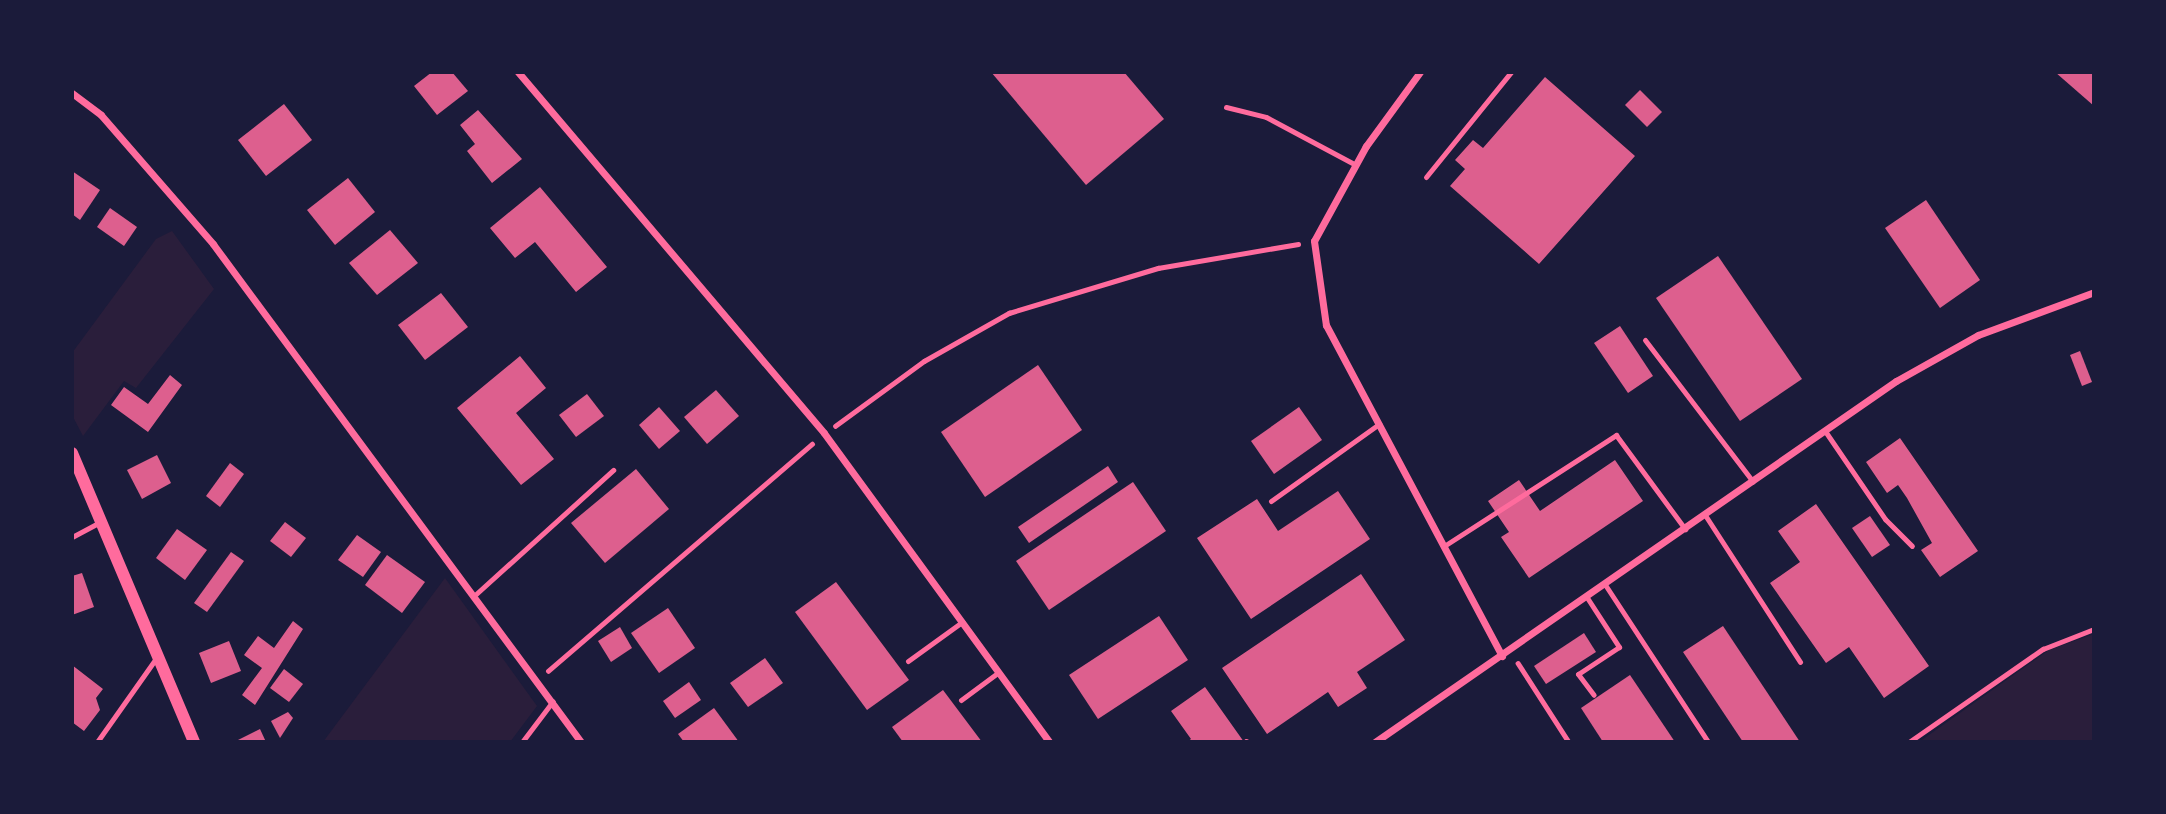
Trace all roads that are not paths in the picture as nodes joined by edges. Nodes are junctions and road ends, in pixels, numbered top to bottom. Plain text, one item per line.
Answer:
1 (519, 72) edge
2 (1420, 72) edge
3 (1511, 72) edge
4 (72, 93) edge
5 (1226, 107) dead end
6 (1356, 164) junction
7 (1426, 177) dead end
8 (2094, 292) edge
9 (1645, 340) dead end
10 (1379, 424) junction
11 (1825, 430) junction
12 (72, 453) edge
13 (613, 470) dead end
14 (1753, 482) junction
15 (1271, 501) dead end
16 (1705, 515) junction
17 (104, 519) junction
18 (1685, 529) junction
19 (72, 537) edge
20 (1444, 546) junction
21 (1912, 546) dead end
22 (1604, 583) junction
23 (476, 594) junction
24 (1586, 596) junction
25 (964, 622) junction
26 (1502, 656) junction
27 (157, 657) junction
28 (908, 661) dead end
29 (1800, 662) dead end
30 (999, 672) junction
31 (1594, 695) dead end
32 (961, 700) dead end
33 (553, 701) junction
34 (97, 742) edge
35 (194, 742) edge
36 (522, 742) edge
37 (581, 742) edge
38 (1049, 742) edge
39 (1376, 742) edge
40 (1708, 742) edge

1 - 25 street
2 - 6 street
3 - 7 lane
4 - 23 street
5 - 6 lane
6 - 10 street
8 - 11 street
9 - 14 lane
10 - 15 lane
10 - 20 street
11 - 14 street
11 - 21 lane
12 - 17 street
13 - 23 lane
14 - 16 street
16 - 18 street
16 - 29 lane
17 - 19 lane
17 - 27 street
18 - 20 lane
18 - 22 street
20 - 26 street
22 - 24 street
22 - 40 lane
23 - 33 street
24 - 26 street
24 - 31 lane
25 - 28 lane
25 - 30 street
26 - 39 street
27 - 34 lane
27 - 35 street
30 - 32 lane
30 - 38 street
33 - 36 lane
33 - 37 street

